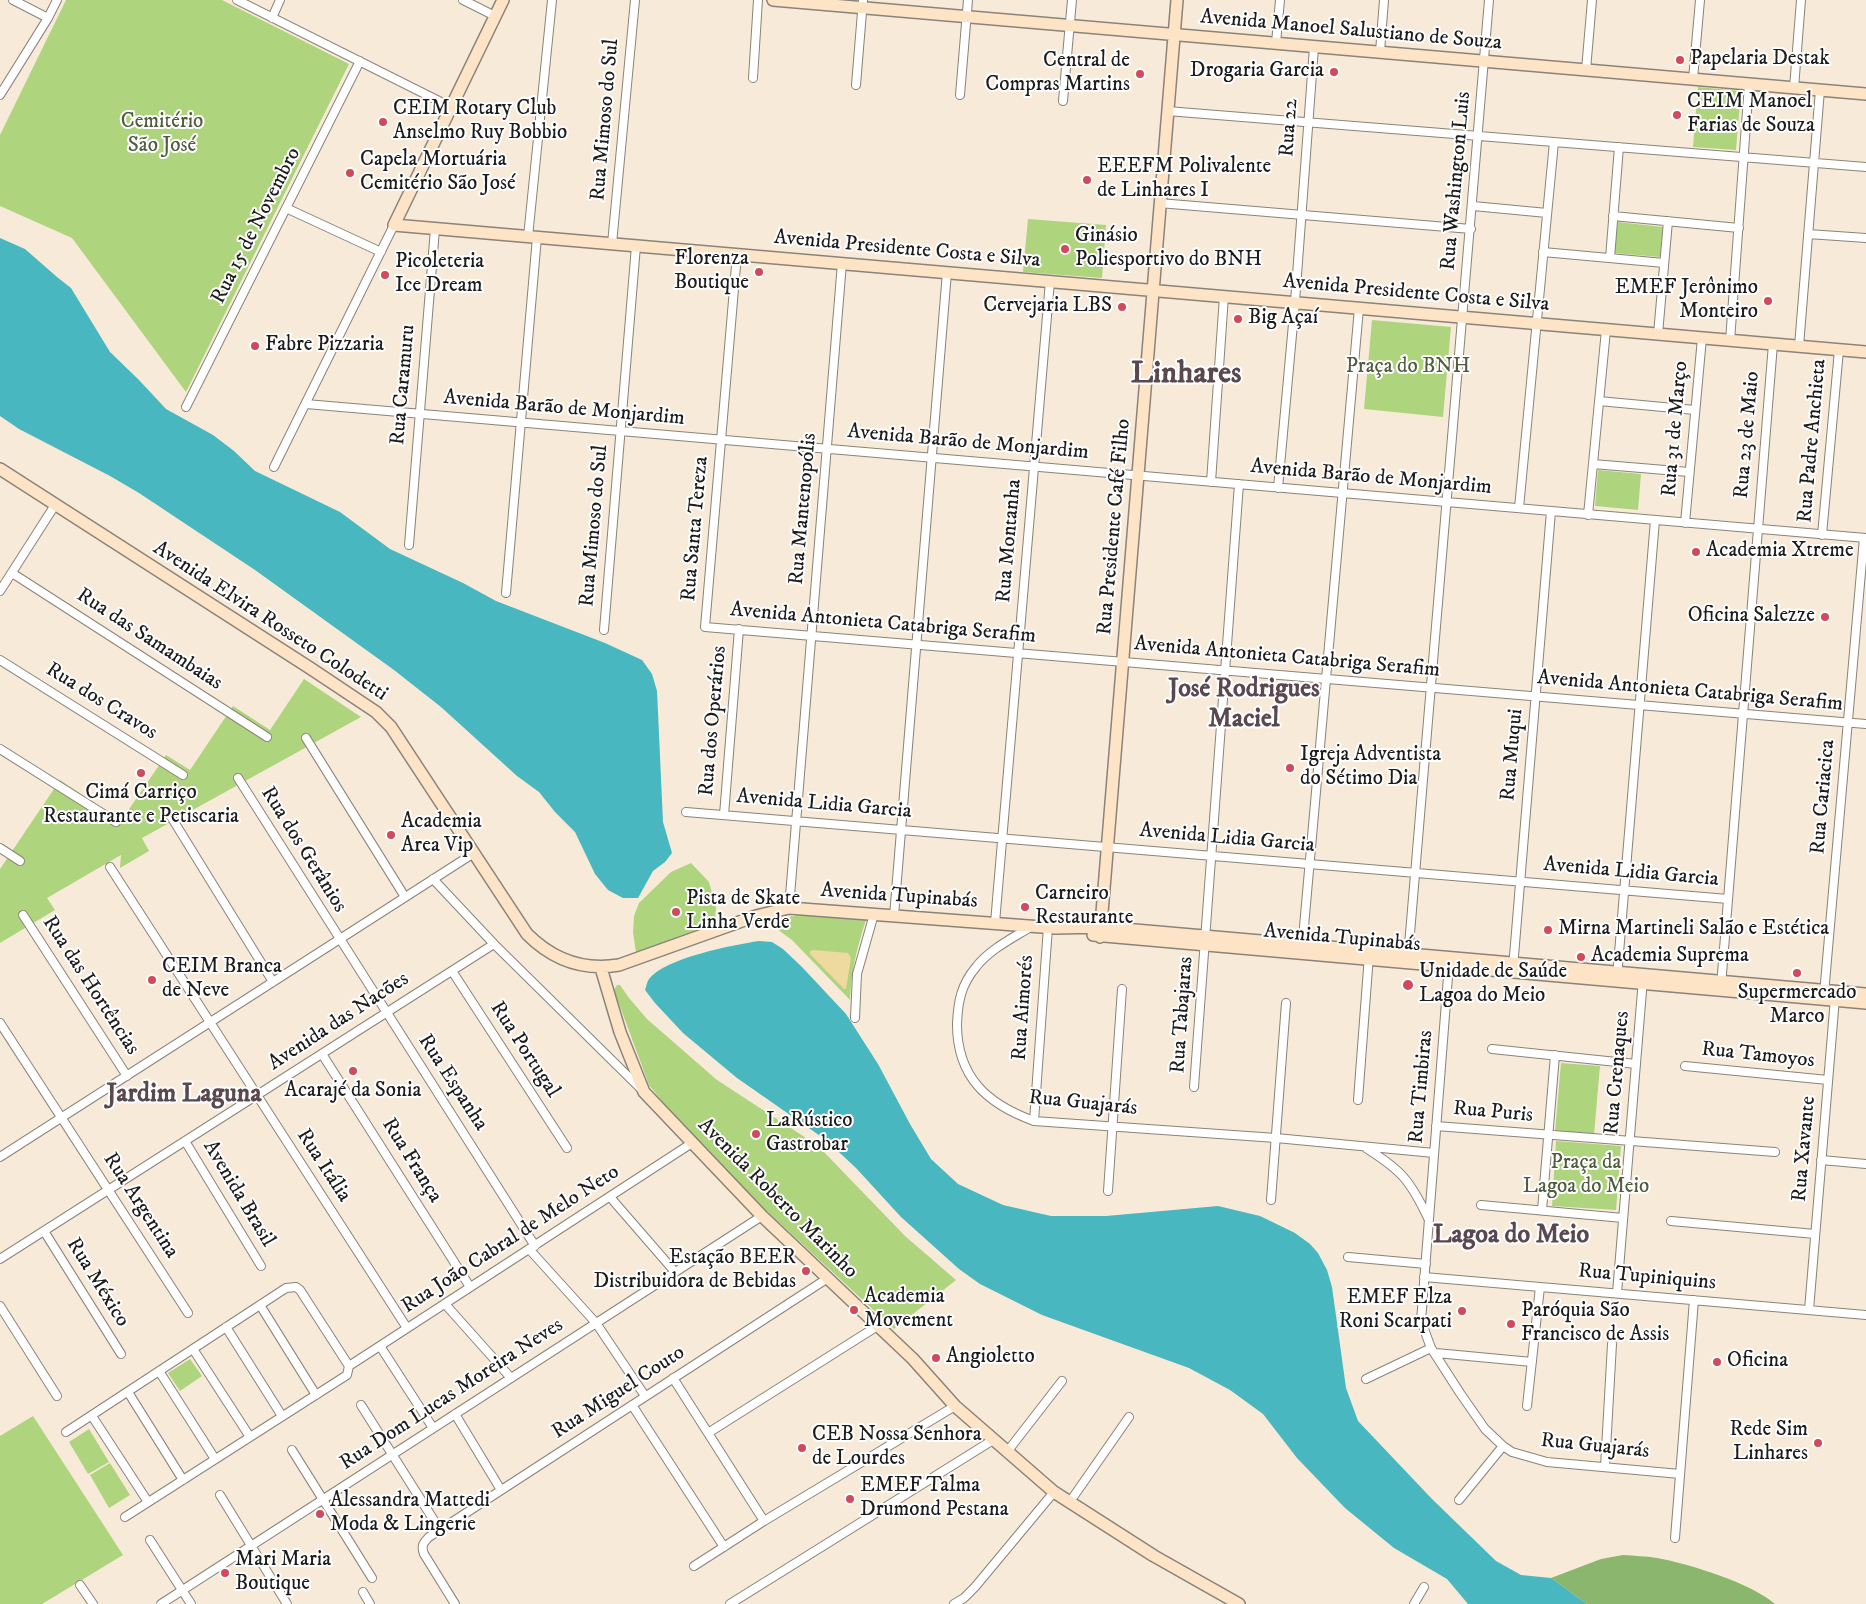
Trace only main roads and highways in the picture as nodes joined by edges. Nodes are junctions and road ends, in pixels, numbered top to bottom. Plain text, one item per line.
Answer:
1 (503, 0) edge
2 (773, 0) edge
3 (1177, 0) edge
4 (863, 4) edge
5 (1174, 35) junction
6 (1866, 94) edge
7 (1152, 290) junction
8 (1866, 352) edge
9 (0, 470) edge
10 (474, 853) joint
11 (1100, 932) junction
12 (601, 968) junction
13 (1866, 994) edge
14 (1829, 995) junction
15 (1866, 1003) edge
16 (1238, 1604) edge

1 - 7 main road, Avenida Presidente Costa e Silva
2 - 4 main road, Avenida Manoel Salustiano de Souza
3 - 5 main road, Rua Presidente Café Filho
4 - 5 main road, Avenida Manoel Salustiano de Souza
5 - 6 main road, Avenida Manoel Salustiano de Souza
5 - 7 main road, Rua Presidente Café Filho
7 - 8 main road, Avenida Presidente Costa e Silva
7 - 11 main road, Rua Presidente Café Filho
9 - 10 main road, Avenida Elvira Rosseto Colodetti
10 - 12 main road, Avenida Tupinabás
11 - 12 main road, Avenida Tupinabás
11 - 14 main road, Avenida Tupinabás
12 - 16 main road, Avenida Roberto Marinho
13 - 14 main road, Avenida Tupinabás
14 - 15 main road, Avenida Tupinabás

